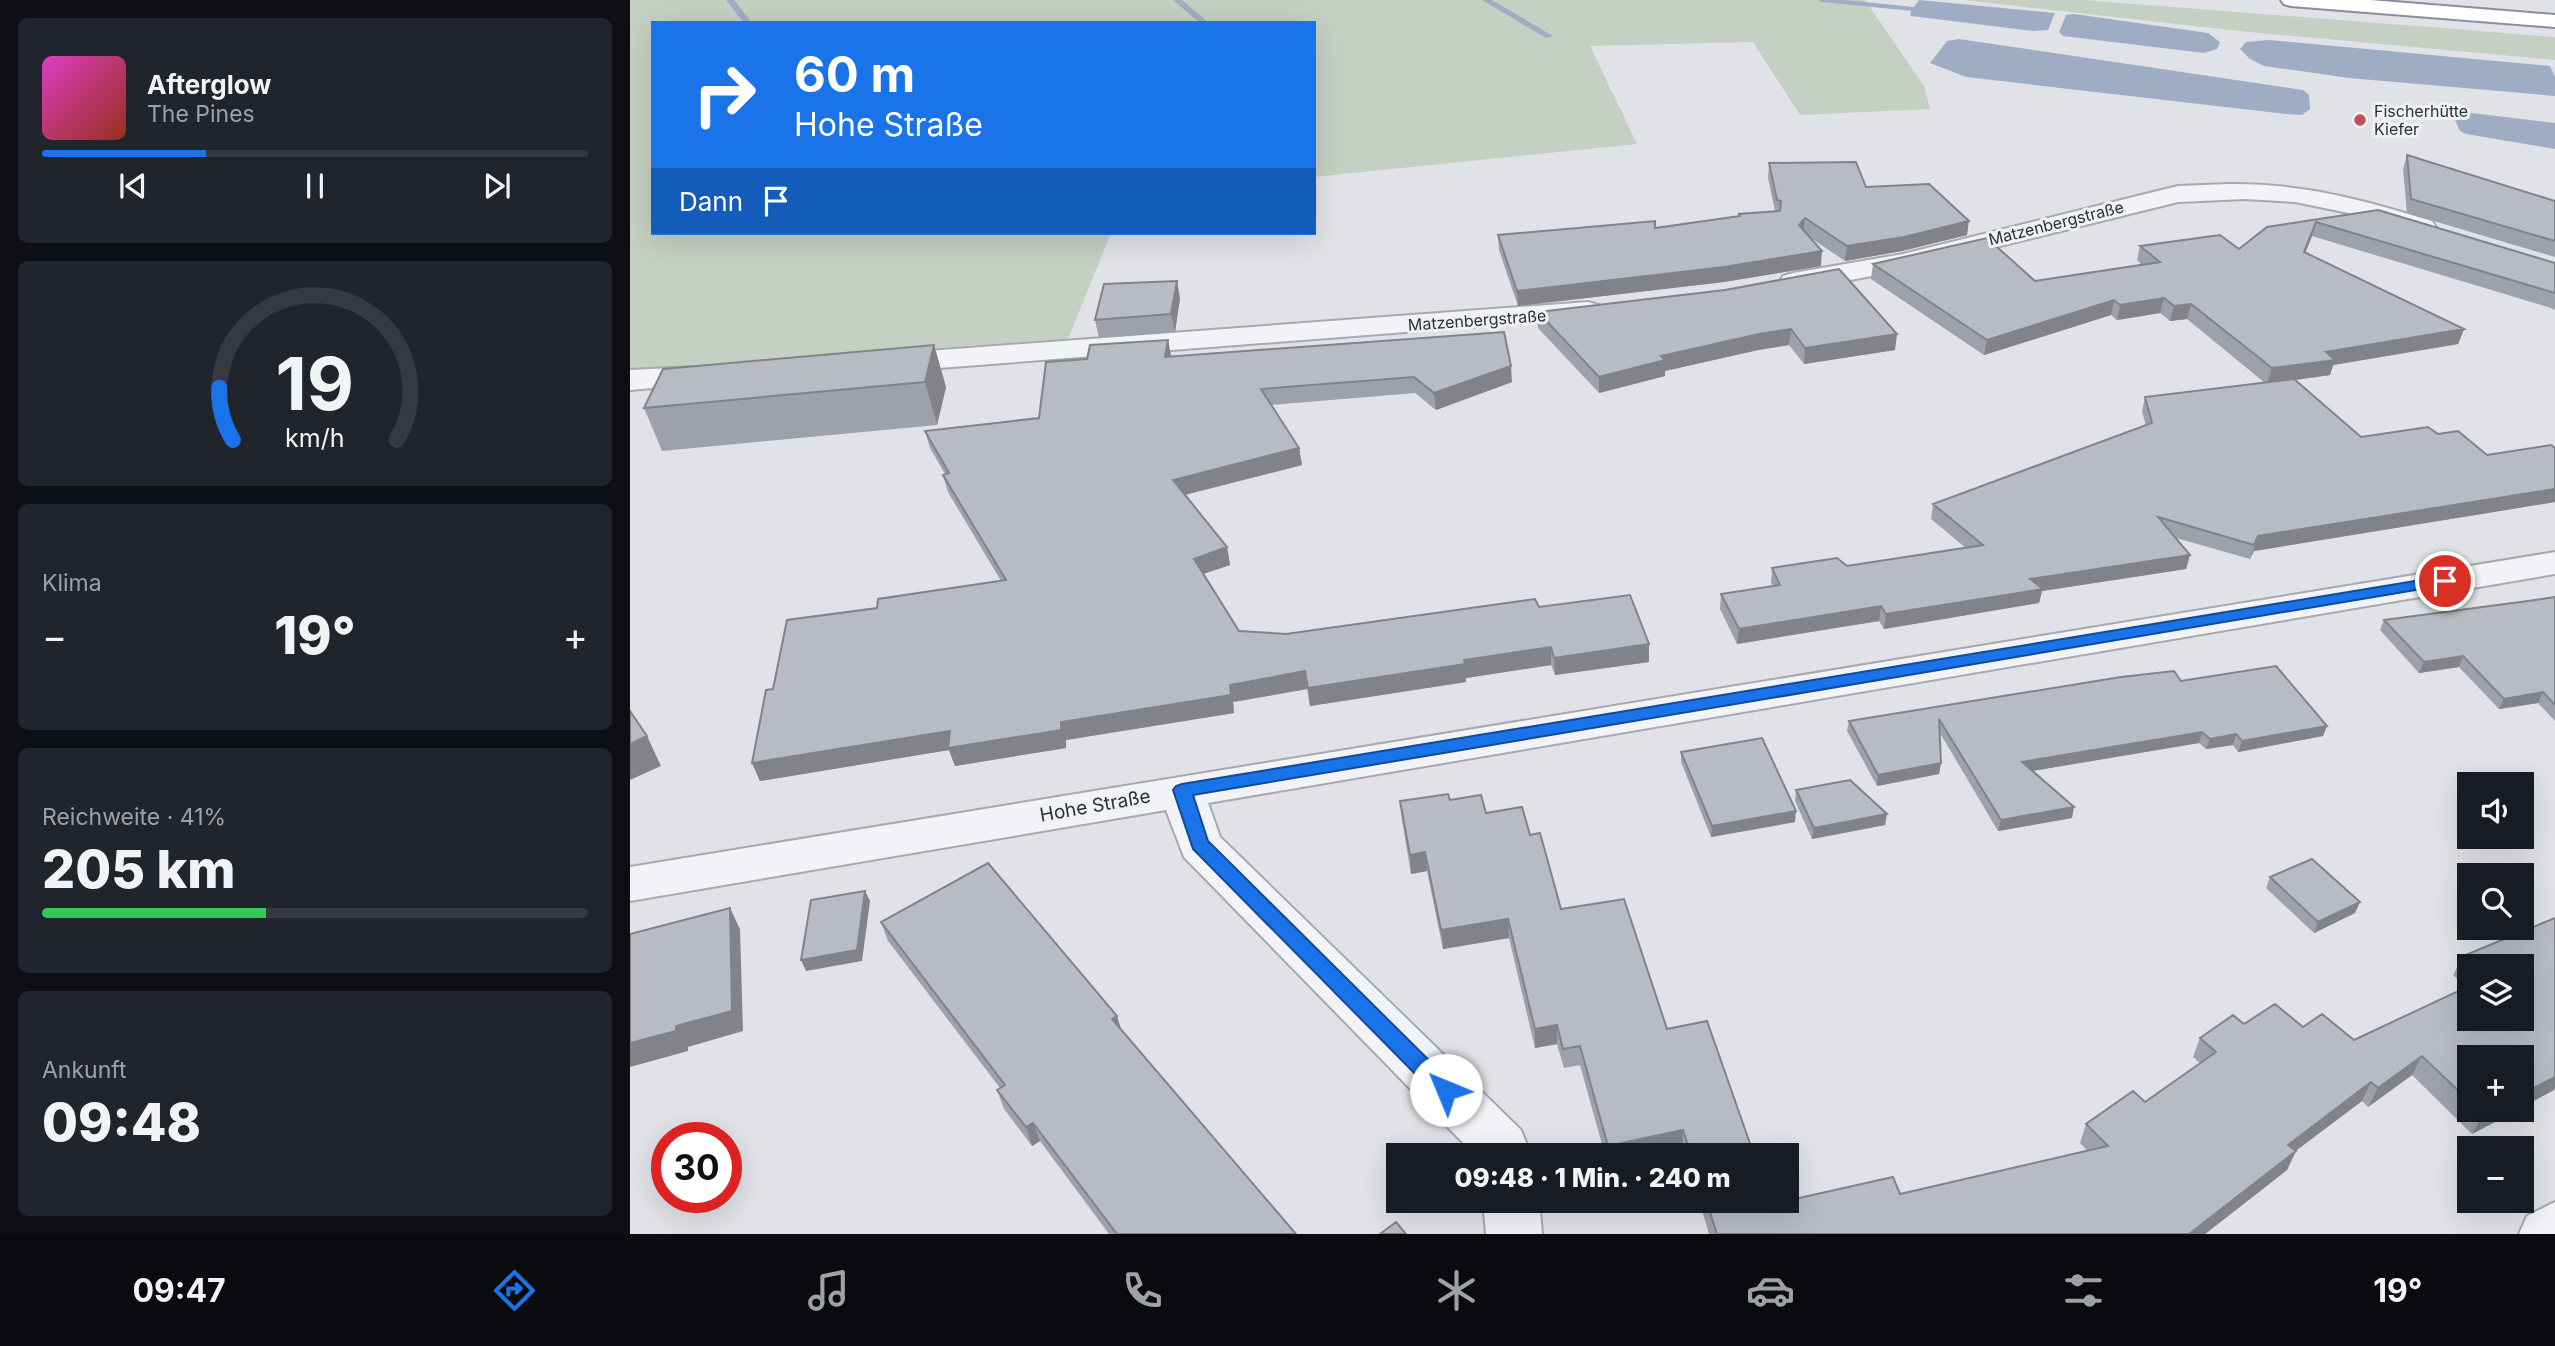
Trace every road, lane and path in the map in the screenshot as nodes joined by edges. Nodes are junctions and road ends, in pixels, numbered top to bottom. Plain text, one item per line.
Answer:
1 (2291, 0) edge
2 (2546, 0) edge
3 (2555, 1) edge
4 (2555, 21) edge
5 (2448, 235) edge
6 (1771, 286) edge
7 (1619, 307) edge
8 (853, 365) edge
9 (741, 373) edge
10 (630, 380) edge
11 (2555, 563) edge
12 (1182, 790) junction
13 (630, 884) edge
14 (1498, 1143) edge
15 (1512, 1213) edge
16 (2555, 1228) edge
17 (1514, 1234) edge
18 (2547, 1234) edge

1 - 4 highway
2 - 3 highway
5 - 6 street, Matzenbergstraße
7 - 8 street, Matzenbergstraße
9 - 10 street
11 - 12 street, Hohe Straße
12 - 13 street, Hohe Straße
12 - 14 street
15 - 17 street
16 - 18 street

